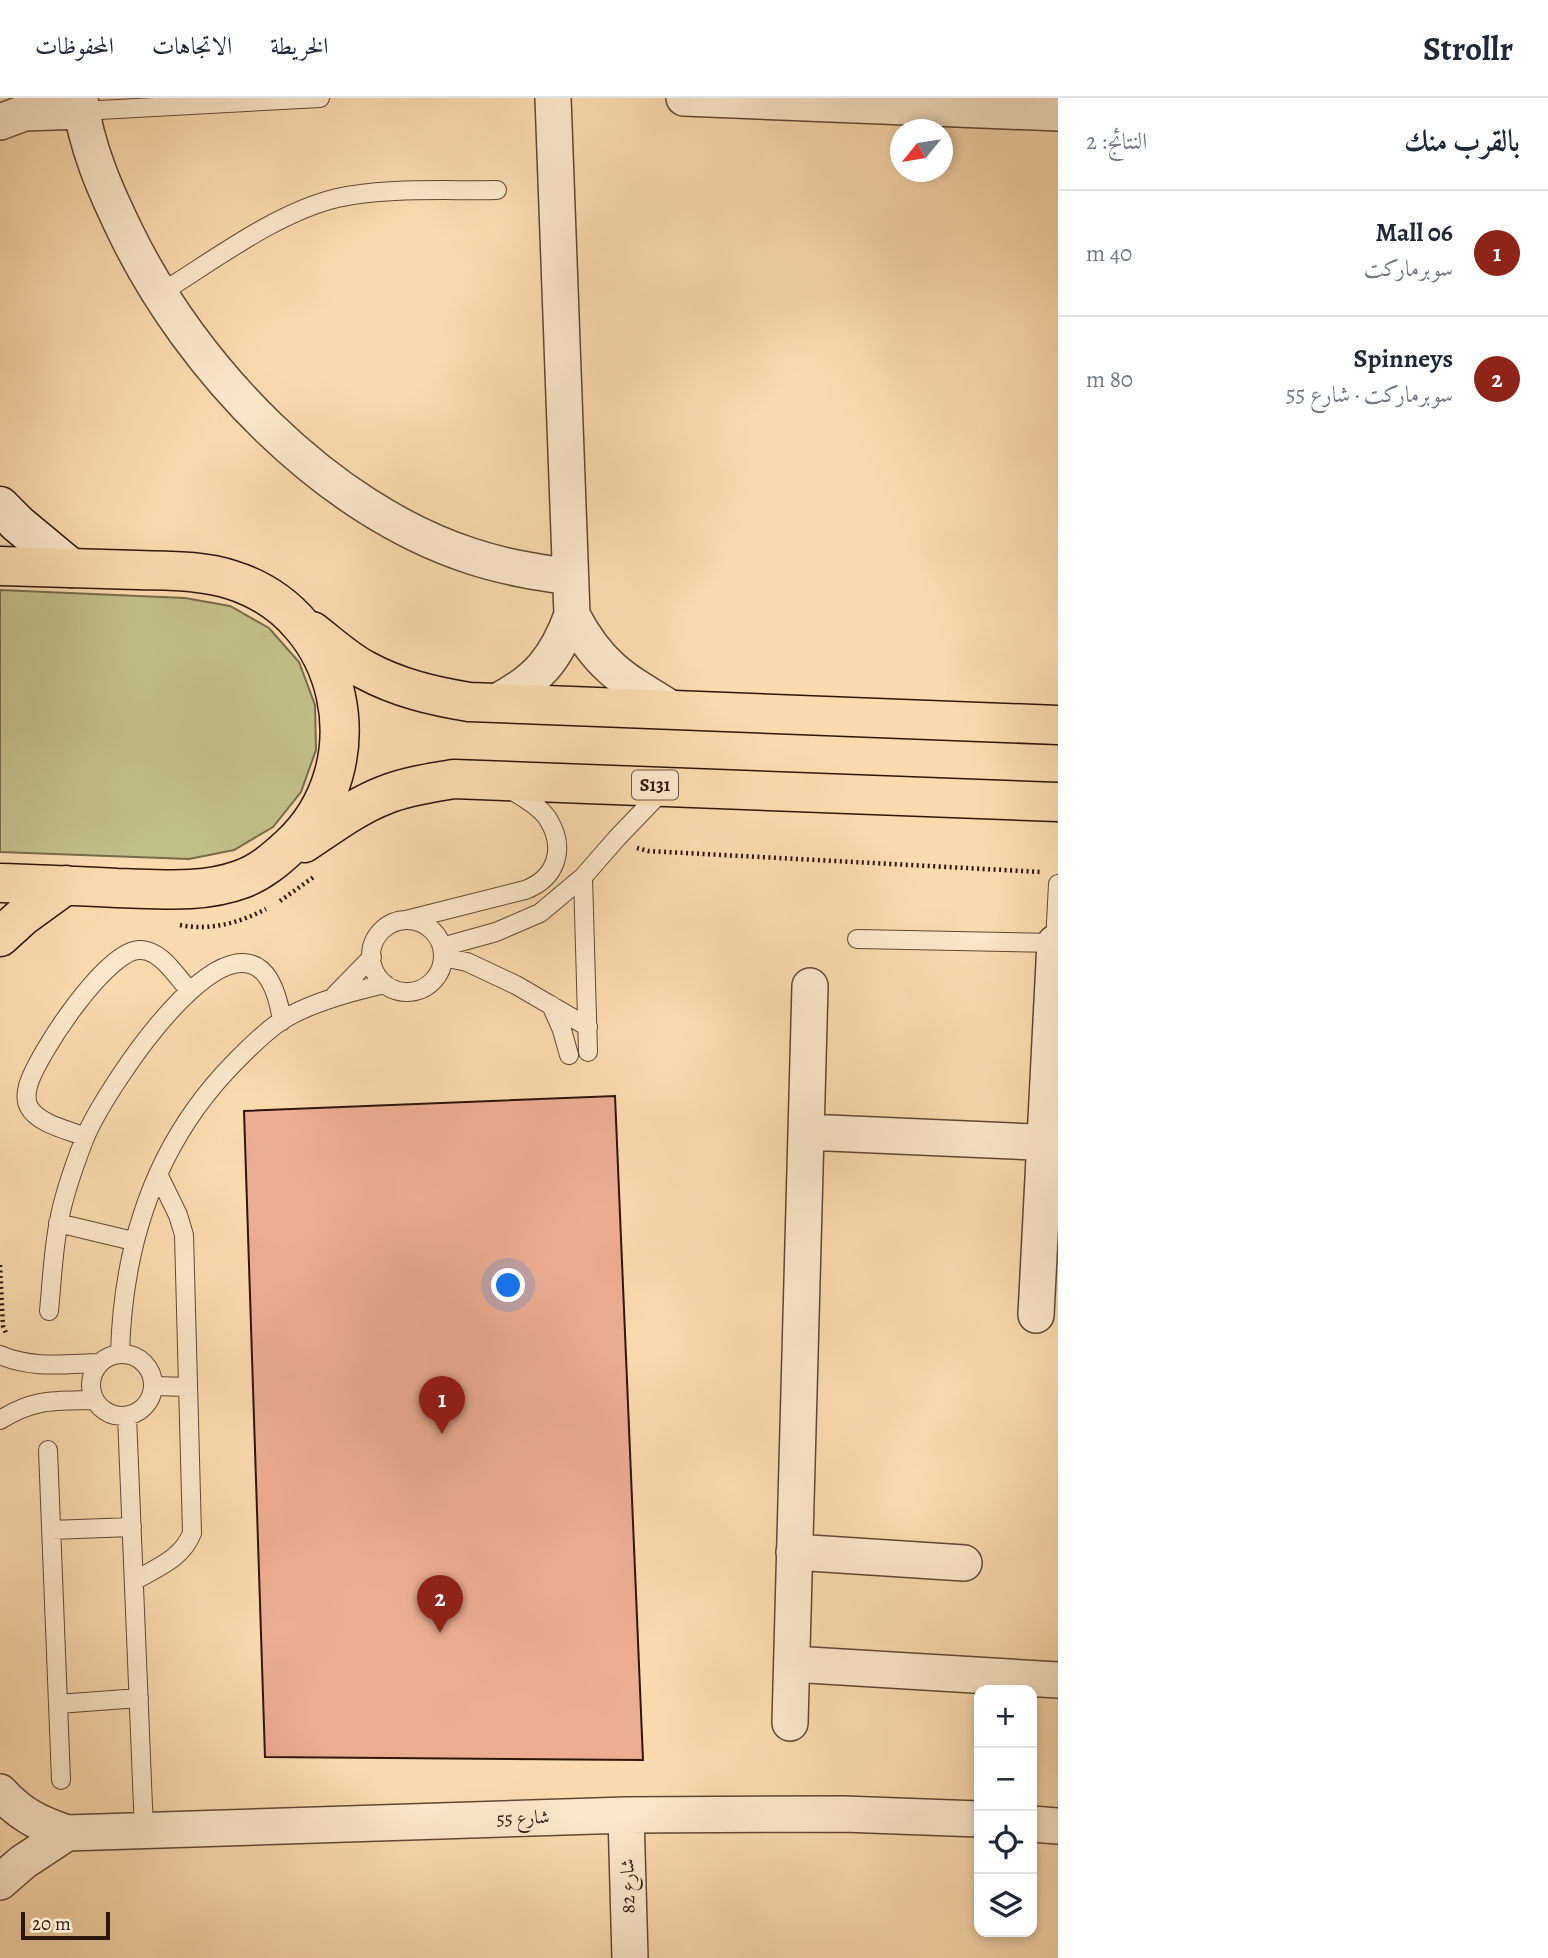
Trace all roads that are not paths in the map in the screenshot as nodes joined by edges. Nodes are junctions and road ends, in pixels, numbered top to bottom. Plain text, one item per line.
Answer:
1 (320, 98) edge
2 (552, 98) edge
3 (684, 98) edge
4 (81, 105) edge
5 (1039, 108) edge
6 (8, 111) edge
7 (497, 190) dead end
8 (159, 294) junction
9 (0, 506) edge
10 (0, 566) edge
11 (71, 568) junction
12 (570, 577) junction
13 (572, 615) junction
14 (296, 620) junction
15 (496, 702) junction
16 (672, 709) junction
17 (1058, 725) edge
18 (490, 779) junction
19 (668, 786) junction
20 (1058, 802) edge
21 (273, 863) junction
22 (583, 877) junction
23 (0, 883) edge
24 (1058, 884) edge
25 (66, 886) junction
26 (406, 920) junction
27 (0, 937) edge
28 (857, 939) dead end
29 (1056, 943) edge
30 (442, 952) junction
31 (372, 957) junction
32 (489, 974) junction
33 (436, 978) junction
34 (385, 984) junction
35 (810, 986) dead end
36 (189, 990) junction
37 (330, 999) junction
38 (551, 1005) junction
39 (282, 1021) junction
40 (588, 1027) junction
41 (588, 1052) dead end
42 (569, 1055) dead end
43 (806, 1132) junction
44 (85, 1137) junction
45 (1051, 1143) edge
46 (158, 1174) junction
47 (58, 1223) junction
48 (133, 1241) junction
49 (49, 1311) dead end
50 (1036, 1315) dead end
51 (120, 1353) junction
52 (0, 1355) edge
53 (99, 1363) junction
54 (154, 1386) junction
55 (188, 1387) junction
56 (95, 1400) junction
57 (127, 1416) junction
58 (0, 1420) edge
59 (48, 1450) dead end
60 (132, 1527) junction
61 (51, 1530) junction
62 (794, 1552) junction
63 (964, 1563) dead end
64 (134, 1581) junction
65 (792, 1664) junction
66 (1058, 1680) edge
67 (139, 1698) junction
68 (58, 1704) junction
69 (790, 1723) dead end
70 (61, 1780) dead end
71 (0, 1791) edge
72 (626, 1815) junction
73 (974, 1819) edge
74 (1037, 1824) edge
75 (1058, 1826) edge
76 (144, 1831) junction
77 (67, 1833) junction
78 (0, 1882) edge
79 (630, 1958) edge

1 - 4 lane
2 - 12 street
3 - 5 street
4 - 6 street
4 - 8 street
7 - 8 lane
8 - 12 street
9 - 11 main road
10 - 11 main road
11 - 14 main road
12 - 13 street
13 - 15 street
13 - 16 street
14 - 15 main road
14 - 21 main road
15 - 16 main road
16 - 17 main road
18 - 19 main road, S131
18 - 21 main road, S131
18 - 26 lane
19 - 20 main road, S131
19 - 22 lane
21 - 25 main road
22 - 30 lane
22 - 40 lane
23 - 25 main road
24 - 29 lane
25 - 27 main road
26 - 30 lane
26 - 31 lane
28 - 29 lane
29 - 45 street
30 - 32 lane
30 - 33 lane
31 - 34 lane
31 - 37 lane
32 - 33 lane
32 - 38 lane
33 - 34 lane
34 - 37 lane
35 - 43 street
36 - 39 lane
36 - 44 lane
36 - 44 lane
37 - 39 lane
38 - 40 lane
38 - 42 lane
39 - 46 lane
40 - 41 lane
43 - 45 street
43 - 62 street
44 - 47 lane
45 - 50 street
46 - 48 lane
46 - 55 lane
47 - 48 lane
47 - 49 lane
48 - 51 lane
51 - 53 lane
51 - 54 lane
52 - 53 lane
53 - 56 lane
54 - 55 lane
54 - 57 lane
55 - 64 lane
56 - 57 lane
56 - 58 lane
57 - 60 lane
59 - 61 lane
60 - 61 lane
60 - 64 lane
61 - 68 lane
62 - 63 street
62 - 65 street
64 - 67 lane
65 - 66 street
65 - 69 street
67 - 68 lane
67 - 76 lane
68 - 70 lane
71 - 77 street, شارع 55
72 - 73 street, شارع 55
72 - 76 street, شارع 55
72 - 79 street, شارع 82
74 - 75 street
76 - 77 street, شارع 55
77 - 78 street

